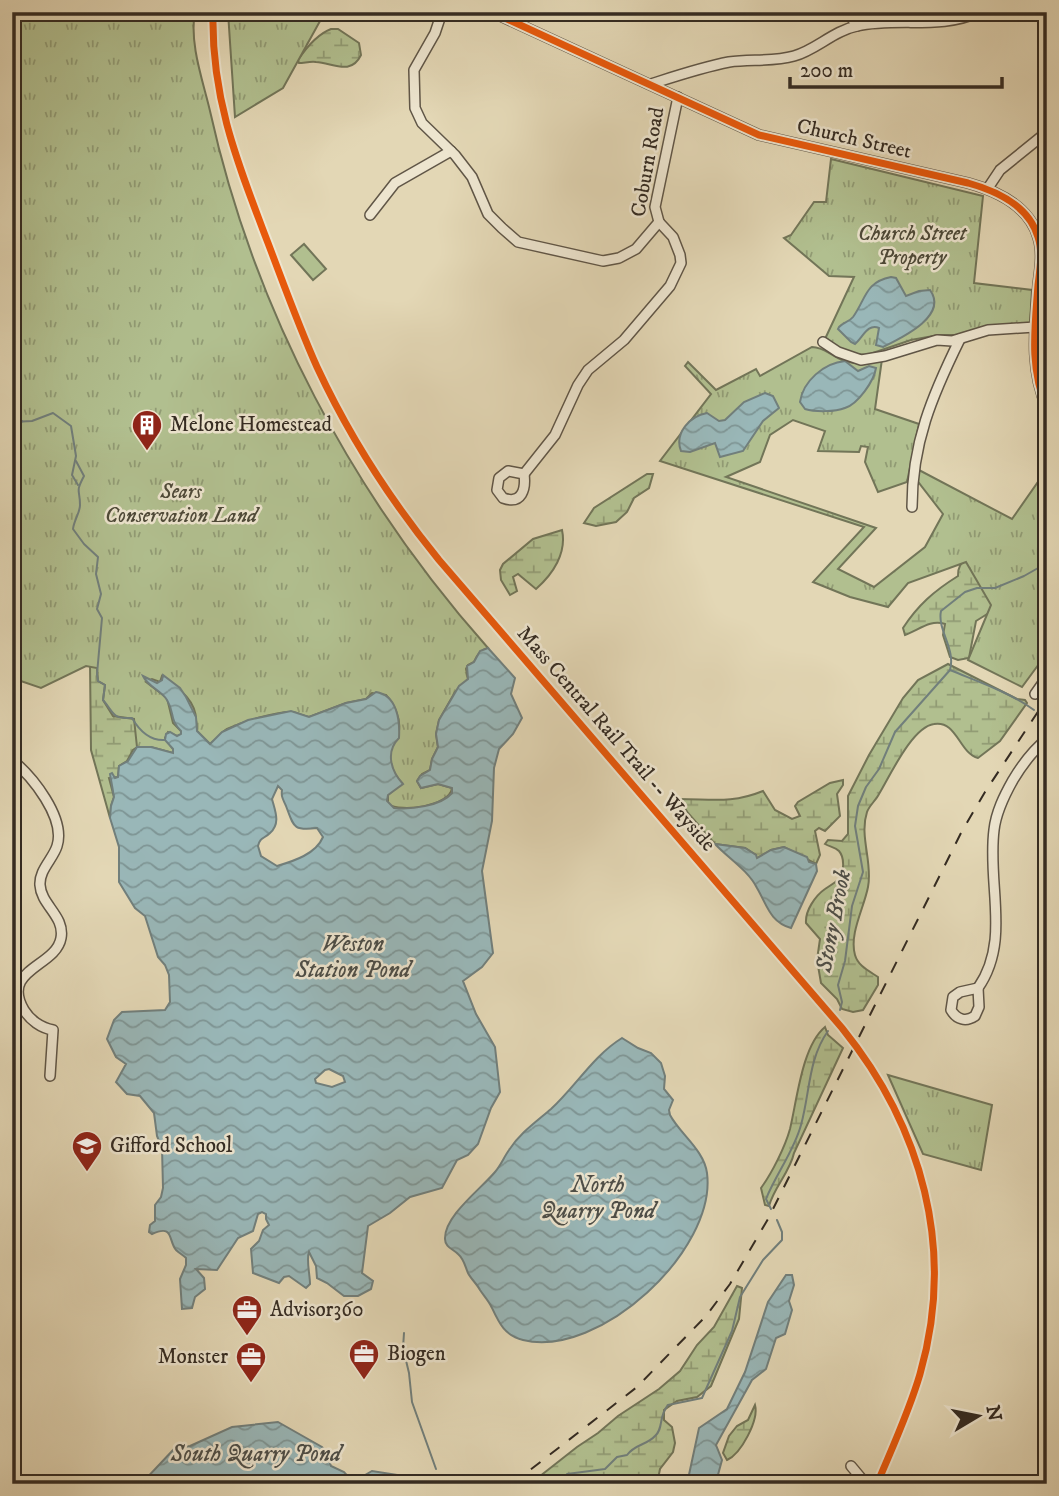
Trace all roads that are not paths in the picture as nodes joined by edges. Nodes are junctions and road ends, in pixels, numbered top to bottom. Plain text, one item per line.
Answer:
1 (442, 12) edge
2 (492, 12) edge
3 (848, 12) edge
4 (979, 12) edge
5 (857, 26) junction
6 (651, 84) junction
7 (678, 97) junction
8 (1047, 132) edge
9 (451, 151) junction
10 (988, 188) junction
11 (370, 215) dead end
12 (659, 222) junction
13 (1035, 327) junction
14 (960, 339) junction
15 (823, 342) dead end
16 (1047, 408) edge
17 (524, 474) dead end
18 (912, 507) dead end
19 (1047, 677) edge
20 (1035, 694) dead end
21 (1047, 739) edge
22 (12, 760) edge
23 (978, 988) dead end
24 (50, 1076) dead end
25 (851, 1466) dead end
26 (866, 1484) edge

1 - 9 street, Coburn Road
2 - 6 street, Church Street
3 - 5 street
4 - 5 street
5 - 6 street
6 - 7 street, Church Street
7 - 10 street, Church Street
7 - 12 street, Coburn Road
8 - 10 street
9 - 11 street
9 - 12 street, Coburn Road
10 - 13 street, Church Street
12 - 17 street
13 - 14 street
13 - 16 street, Church Street
14 - 15 street
14 - 18 street
19 - 20 street
21 - 23 street
22 - 24 street
25 - 26 street

